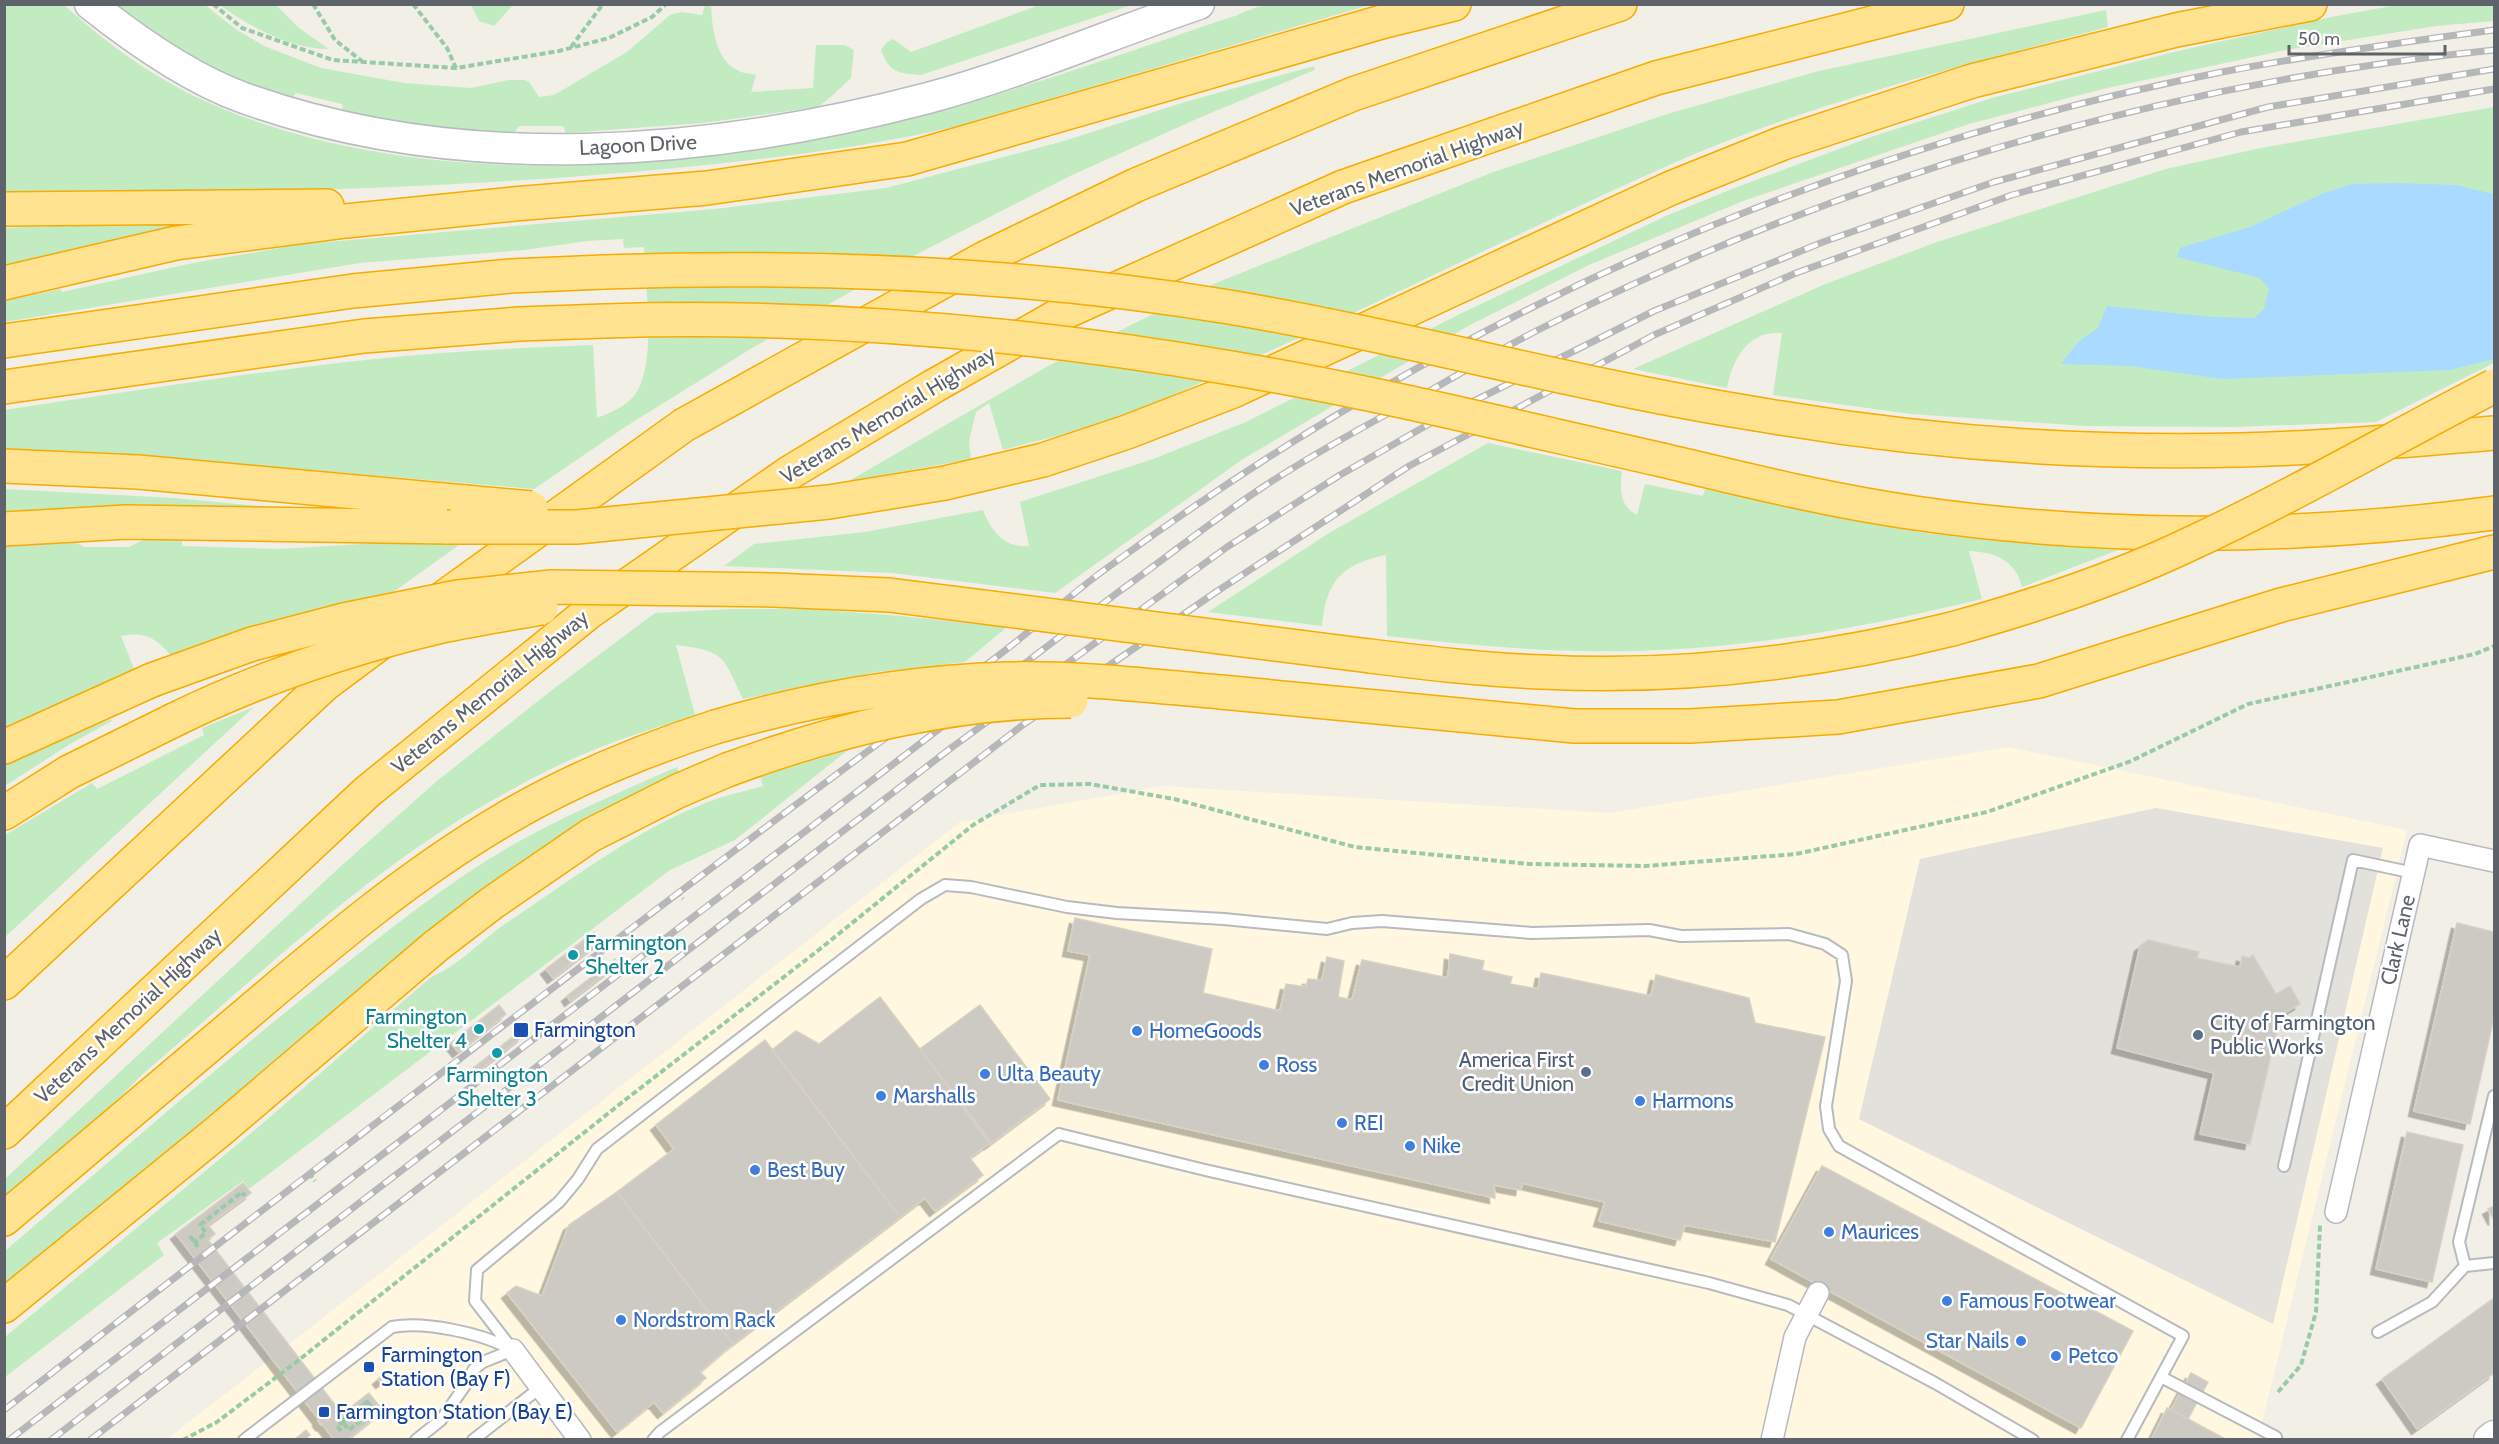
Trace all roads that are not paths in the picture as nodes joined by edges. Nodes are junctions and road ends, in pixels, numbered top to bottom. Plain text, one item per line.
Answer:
1 (90, 4) edge
2 (1199, 4) edge
3 (1454, 4) edge
4 (1620, 4) edge
5 (1947, 4) edge
6 (2310, 4) edge
7 (514, 204) junction
8 (4, 209) edge
9 (4, 283) edge
10 (4, 341) edge
11 (2494, 386) edge
12 (4, 387) edge
13 (2494, 433) edge
14 (4, 466) edge
15 (2494, 513) edge
16 (456, 515) junction
17 (4, 529) edge
18 (2494, 552) edge
19 (652, 590) junction
20 (1221, 692) junction
21 (4, 747) edge
22 (4, 813) edge
23 (2494, 861) edge
24 (2414, 873) junction
25 (4, 983) edge
26 (2494, 1096) edge
27 (4, 1132) edge
28 (2284, 1166) dead end
29 (2329, 1215) road end
30 (4, 1219) edge
31 (2494, 1263) edge
32 (2465, 1266) junction
33 (1818, 1293) dead end
34 (4, 1306) edge
35 (1807, 1315) junction
36 (2378, 1332) dead end
37 (513, 1350) junction
38 (2161, 1377) junction
39 (540, 1387) junction
40 (2494, 1436) edge
41 (2276, 1437) dead end
42 (244, 1440) edge
43 (416, 1440) edge
44 (473, 1440) edge
45 (580, 1440) edge
46 (653, 1440) edge
47 (1772, 1440) edge
48 (2033, 1440) edge
49 (2127, 1440) edge
50 (2488, 1440) edge

1 - 2 street, Lagoon Drive
3 - 7 highway
4 - 25 highway
5 - 27 highway, Veterans Memorial Highway
6 - 16 highway, bridge
7 - 8 highway
7 - 9 highway
10 - 13 highway, bridge
11 - 19 highway, bridge
12 - 15 highway, bridge
14 - 16 highway
16 - 17 highway
18 - 20 highway
19 - 21 highway, bridge
19 - 22 highway, bridge
20 - 30 highway, bridge
20 - 34 highway, bridge
23 - 24 street, Clark Lane
24 - 28 lane
24 - 29 street, Clark Lane
26 - 32 lane
31 - 32 lane
32 - 36 lane
33 - 35 street
35 - 46 lane
35 - 47 street
35 - 48 lane
37 - 38 lane
37 - 39 street
37 - 42 lane
37 - 43 lane
38 - 41 lane
38 - 49 lane
39 - 44 lane
39 - 45 street
40 - 50 street

